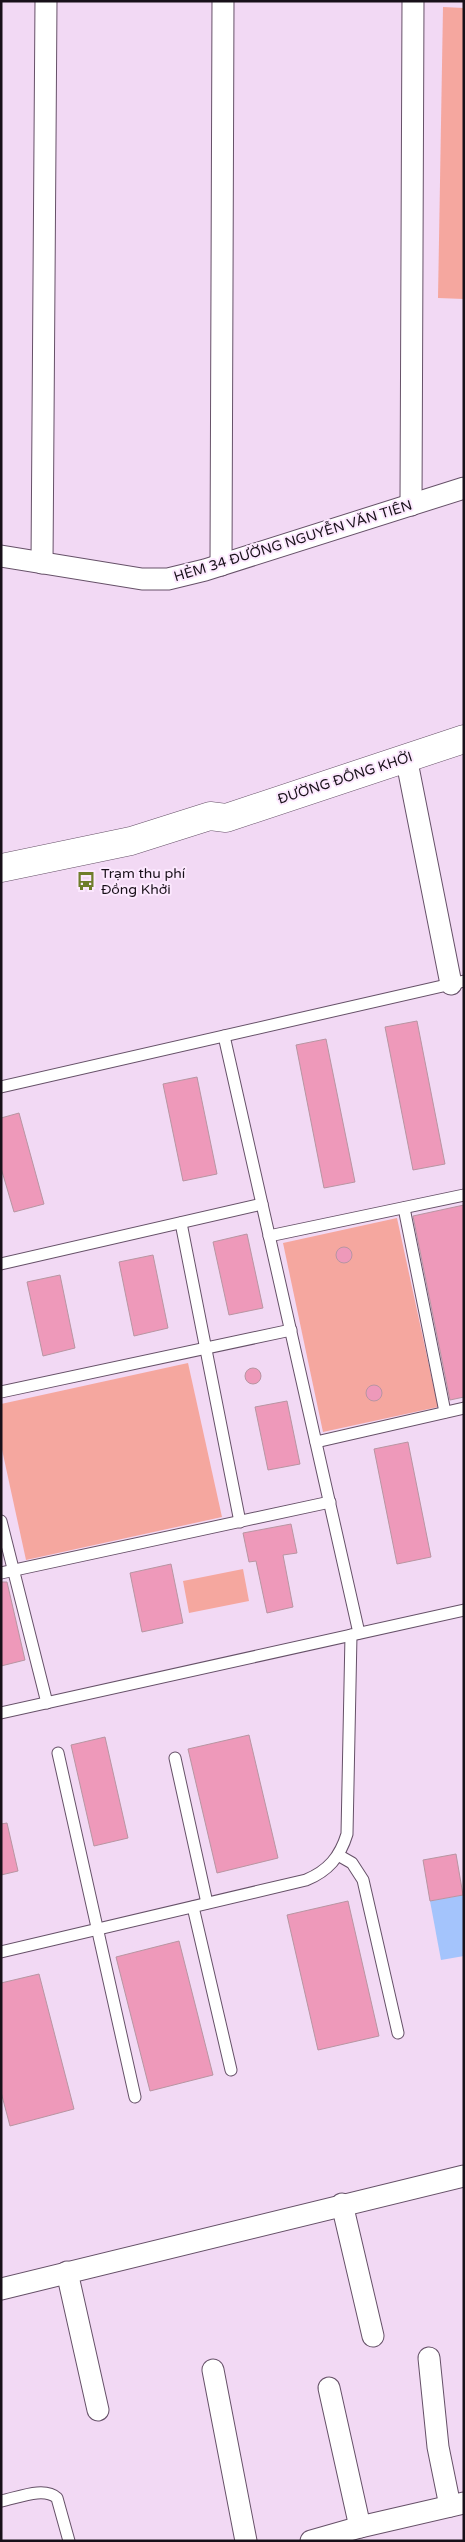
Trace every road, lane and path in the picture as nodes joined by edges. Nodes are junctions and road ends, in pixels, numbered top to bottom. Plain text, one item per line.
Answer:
1 (46, 1) edge
2 (223, 1) edge
3 (413, 1) edge
4 (464, 488) edge
5 (411, 505) junction
6 (1, 556) edge
7 (42, 563) junction
8 (221, 565) junction
9 (464, 739) edge
10 (406, 758) junction
11 (226, 818) junction
12 (1, 868) edge
13 (1, 887) edge
14 (454, 949) edge
15 (457, 982) edge
16 (224, 1036) junction
17 (1, 1087) edge
18 (464, 1195) edge
19 (262, 1204) junction
20 (404, 1208) junction
21 (181, 1223) junction
22 (269, 1236) junction
23 (1, 1264) edge
24 (291, 1330) junction
25 (206, 1348) junction
26 (1, 1392) edge
27 (464, 1408) edge
28 (445, 1412) junction
29 (316, 1442) junction
30 (330, 1502) junction
31 (1, 1521) edge
32 (240, 1522) junction
33 (14, 1570) junction
34 (1, 1573) edge
35 (464, 1610) edge
36 (355, 1634) junction
37 (47, 1703) junction
38 (1, 1713) edge
39 (58, 1753) dead end
40 (175, 1758) dead end
41 (338, 1855) junction
42 (207, 1903) junction
43 (193, 1907) junction
44 (98, 1929) junction
45 (1, 1952) edge
46 (398, 2033) dead end
47 (231, 2070) dead end
48 (135, 2097) dead end
49 (464, 2176) edge
50 (342, 2204) junction
51 (67, 2272) junction
52 (1, 2289) edge
53 (372, 2336) dead end
54 (429, 2358) dead end
55 (214, 2370) dead end
56 (329, 2388) dead end
57 (98, 2410) dead end
58 (1, 2501) edge
59 (457, 2505) edge
60 (360, 2527) junction
61 (69, 2541) edge
62 (246, 2541) edge
63 (311, 2541) edge

1 - 7 street
2 - 8 street
3 - 5 street
4 - 5 street, HẺM 34 ĐƯỜNG NGUYỄN VĂN TIÊN
5 - 8 street, HẺM 34 ĐƯỜNG NGUYỄN VĂN TIÊN
6 - 7 street, HẺM 34 ĐƯỜNG NGUYỄN VĂN TIÊN
7 - 8 street, HẺM 34 ĐƯỜNG NGUYỄN VĂN TIÊN
9 - 10 main road, ĐƯỜNG ĐỒNG KHỞI
10 - 11 main road, ĐƯỜNG ĐỒNG KHỞI
10 - 14 street
11 - 12 main road, ĐƯỜNG ĐỒNG KHỞI
11 - 13 main road, ĐƯỜNG ĐỒNG KHỞI
14 - 15 street
15 - 16 lane
16 - 17 lane
16 - 19 lane
18 - 20 lane
19 - 21 lane
19 - 22 lane
20 - 22 lane
20 - 28 lane
21 - 23 lane
21 - 25 lane
22 - 24 lane
24 - 25 lane
24 - 29 lane
25 - 26 lane
25 - 32 lane
27 - 28 lane
28 - 29 lane
29 - 30 lane
30 - 32 lane
30 - 36 lane
31 - 33 lane
32 - 33 lane
33 - 34 lane
33 - 37 lane
35 - 36 lane
36 - 37 lane
36 - 41 lane
37 - 38 lane
39 - 44 lane
40 - 42 lane
41 - 42 lane
41 - 46 lane
42 - 43 lane
43 - 44 lane
43 - 47 lane
44 - 45 lane
44 - 48 lane
49 - 50 street
50 - 51 street
50 - 53 street
51 - 52 street
51 - 57 street
54 - 59 street
55 - 62 street
56 - 60 street
58 - 61 lane
59 - 60 street
60 - 63 street

